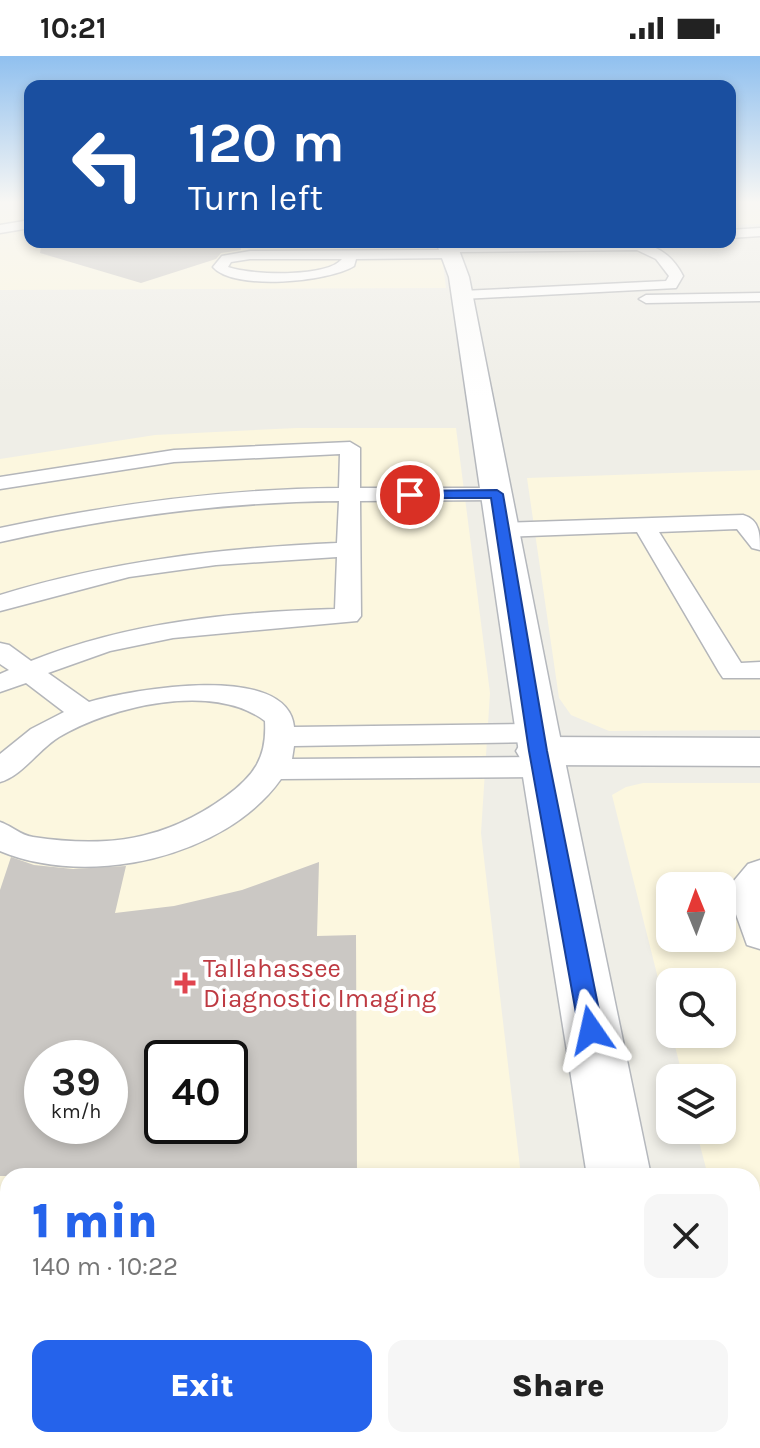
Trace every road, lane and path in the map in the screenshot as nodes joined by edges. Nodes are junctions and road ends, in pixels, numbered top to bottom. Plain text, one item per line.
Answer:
1 (221, 266) edge
2 (348, 266) edge
3 (454, 266) edge
4 (672, 266) edge
5 (760, 297) edge
6 (463, 301) junction
7 (0, 483) edge
8 (349, 495) junction
9 (500, 512) junction
10 (644, 525) junction
11 (0, 535) edge
12 (760, 543) edge
13 (349, 549) junction
14 (0, 603) edge
15 (0, 651) edge
16 (760, 670) edge
17 (29, 672) junction
18 (0, 684) edge
19 (87, 715) junction
20 (281, 737) junction
21 (539, 751) junction
22 (760, 752) edge
23 (273, 769) junction
24 (0, 772) edge
25 (0, 834) edge
26 (760, 873) edge
27 (760, 935) edge
28 (617, 1168) edge

1 - 2 lane
3 - 6 street
4 - 6 lane
5 - 6 lane
6 - 9 street
7 - 8 lane
8 - 9 lane
8 - 11 lane
8 - 13 lane
9 - 10 lane
9 - 21 street
10 - 12 lane
10 - 16 lane
13 - 14 lane
13 - 17 lane
15 - 17 lane
17 - 18 lane
17 - 19 lane
19 - 20 lane
19 - 24 lane
20 - 21 lane
20 - 23 lane
21 - 22 street
21 - 23 lane
21 - 28 street
23 - 25 lane
26 - 27 lane

